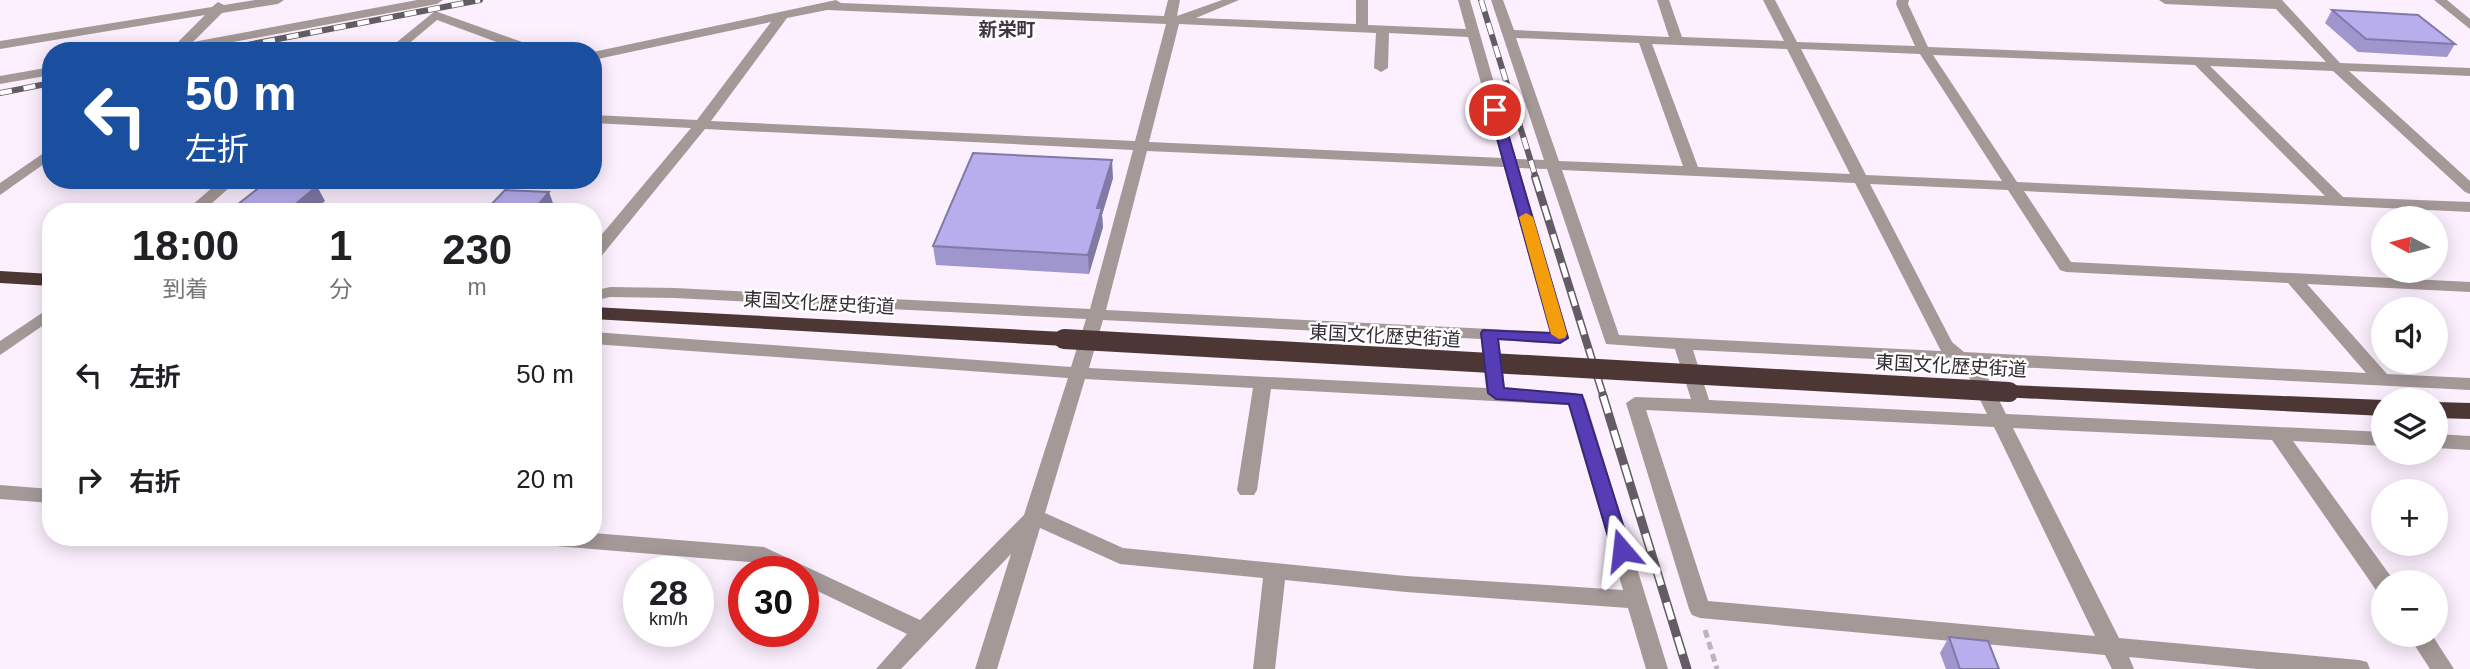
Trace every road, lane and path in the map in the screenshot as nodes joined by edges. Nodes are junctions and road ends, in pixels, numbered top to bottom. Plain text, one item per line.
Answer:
1 (278, 0) edge
2 (434, 0) edge
3 (857, 0) edge
4 (1174, 0) edge
5 (1233, 0) edge
6 (1362, 0) edge
7 (1464, 0) edge
8 (1497, 0) edge
9 (1663, 0) edge
10 (1769, 0) edge
11 (1903, 0) edge
12 (2165, 0) edge
13 (2441, 0) edge
14 (2277, 2) edge
15 (399, 3) edge
16 (219, 4) edge
17 (827, 6) junction
18 (435, 15) junction
19 (782, 16) junction
20 (1173, 22) junction
21 (2470, 24) edge
22 (1362, 29) junction
23 (1384, 29) junction
24 (1472, 33) junction
25 (1508, 34) junction
26 (1644, 39) junction
27 (1677, 40) junction
28 (185, 42) edge
29 (208, 42) edge
30 (403, 42) edge
31 (509, 42) edge
32 (0, 45) edge
33 (1793, 45) junction
34 (1924, 51) junction
35 (602, 54) edge
36 (2199, 62) junction
37 (2337, 67) junction
38 (1381, 68) dead end
39 (2470, 72) edge
40 (42, 73) edge
41 (0, 80) edge
42 (602, 119) edge
43 (701, 124) junction
44 (1141, 146) junction
45 (42, 158) edge
46 (1510, 162) junction
47 (1551, 163) junction
48 (1692, 171) junction
49 (1860, 180) junction
50 (2014, 187) junction
51 (2470, 188) edge
52 (220, 189) edge
53 (0, 190) edge
54 (2339, 201) junction
55 (203, 203) edge
56 (2470, 207) edge
57 (602, 245) edge
58 (0, 277) edge
59 (2293, 278) junction
60 (42, 279) edge
61 (2470, 287) edge
62 (602, 294) edge
63 (1097, 313) junction
64 (602, 314) edge
65 (42, 319) edge
66 (1489, 333) junction
67 (602, 339) edge
68 (1682, 344) junction
69 (0, 349) edge
70 (1960, 357) junction
71 (1077, 373) junction
72 (2381, 378) junction
73 (1263, 382) junction
74 (2470, 384) edge
75 (1496, 393) junction
76 (1702, 406) junction
77 (2371, 407) edge
78 (2448, 410) edge
79 (2470, 411) edge
80 (2002, 422) junction
81 (2278, 435) junction
82 (2371, 439) edge
83 (2448, 442) edge
84 (2470, 443) edge
85 (1247, 490) dead end
86 (0, 492) edge
87 (42, 495) edge
88 (1034, 517) junction
89 (602, 542) edge
90 (766, 556) edge
91 (2374, 570) edge
92 (1275, 571) junction
93 (819, 581) edge
94 (1637, 600) junction
95 (1700, 609) junction
96 (922, 631) junction
97 (2112, 647) junction
98 (2427, 647) edge
99 (887, 669) edge
100 (986, 669) edge
101 (1264, 669) edge
102 (1657, 669) edge
103 (1717, 669) edge
104 (2123, 669) edge
105 (2359, 669) edge
106 (2443, 669) edge

1 - 16 street
2 - 15 street
2 - 18 street
3 - 17 street
4 - 20 street
5 - 20 street
6 - 22 street
7 - 24 street
8 - 25 street
9 - 27 street
10 - 33 street
11 - 34 street
12 - 14 street
13 - 21 street
14 - 37 street
15 - 29 street
16 - 28 street
16 - 32 street
17 - 19 street
17 - 20 street
18 - 30 street
18 - 31 street
19 - 35 street
19 - 43 street
20 - 22 street
20 - 44 street
22 - 23 street
23 - 24 street
23 - 38 street
24 - 46 street
25 - 26 street
25 - 47 street
26 - 27 street
26 - 48 street
27 - 33 street
33 - 34 street
33 - 49 street
34 - 36 street
34 - 50 street
36 - 37 street
36 - 54 street
37 - 39 street
37 - 51 street
40 - 41 street
42 - 43 street
43 - 44 street
43 - 57 street
44 - 46 street
44 - 63 street
45 - 53 street
46 - 47 street
46 - 66 street
47 - 48 street
47 - 68 street
48 - 49 street
49 - 50 street
49 - 70 street
50 - 54 street
50 - 59 street
52 - 55 street
54 - 56 street
58 - 60 highway
59 - 61 street
59 - 72 street
62 - 63 street
63 - 66 street
63 - 71 street
64 - 77 highway, 東国文化歴史街道, bridge
65 - 69 street
66 - 75 street
67 - 71 street
68 - 70 street
68 - 76 street
70 - 72 street
70 - 80 street
71 - 73 street
71 - 88 street
72 - 74 street
73 - 75 street
73 - 85 street
75 - 94 street
76 - 80 street
76 - 95 street
78 - 79 highway
80 - 81 street
80 - 97 street
81 - 82 street
81 - 91 street
83 - 84 street
86 - 87 street
88 - 92 street
88 - 96 street
88 - 100 street
89 - 90 street
92 - 94 street
92 - 101 street
93 - 96 street
94 - 102 street
95 - 97 street
95 - 103 path
96 - 99 street
97 - 104 street
97 - 105 street
98 - 106 street

